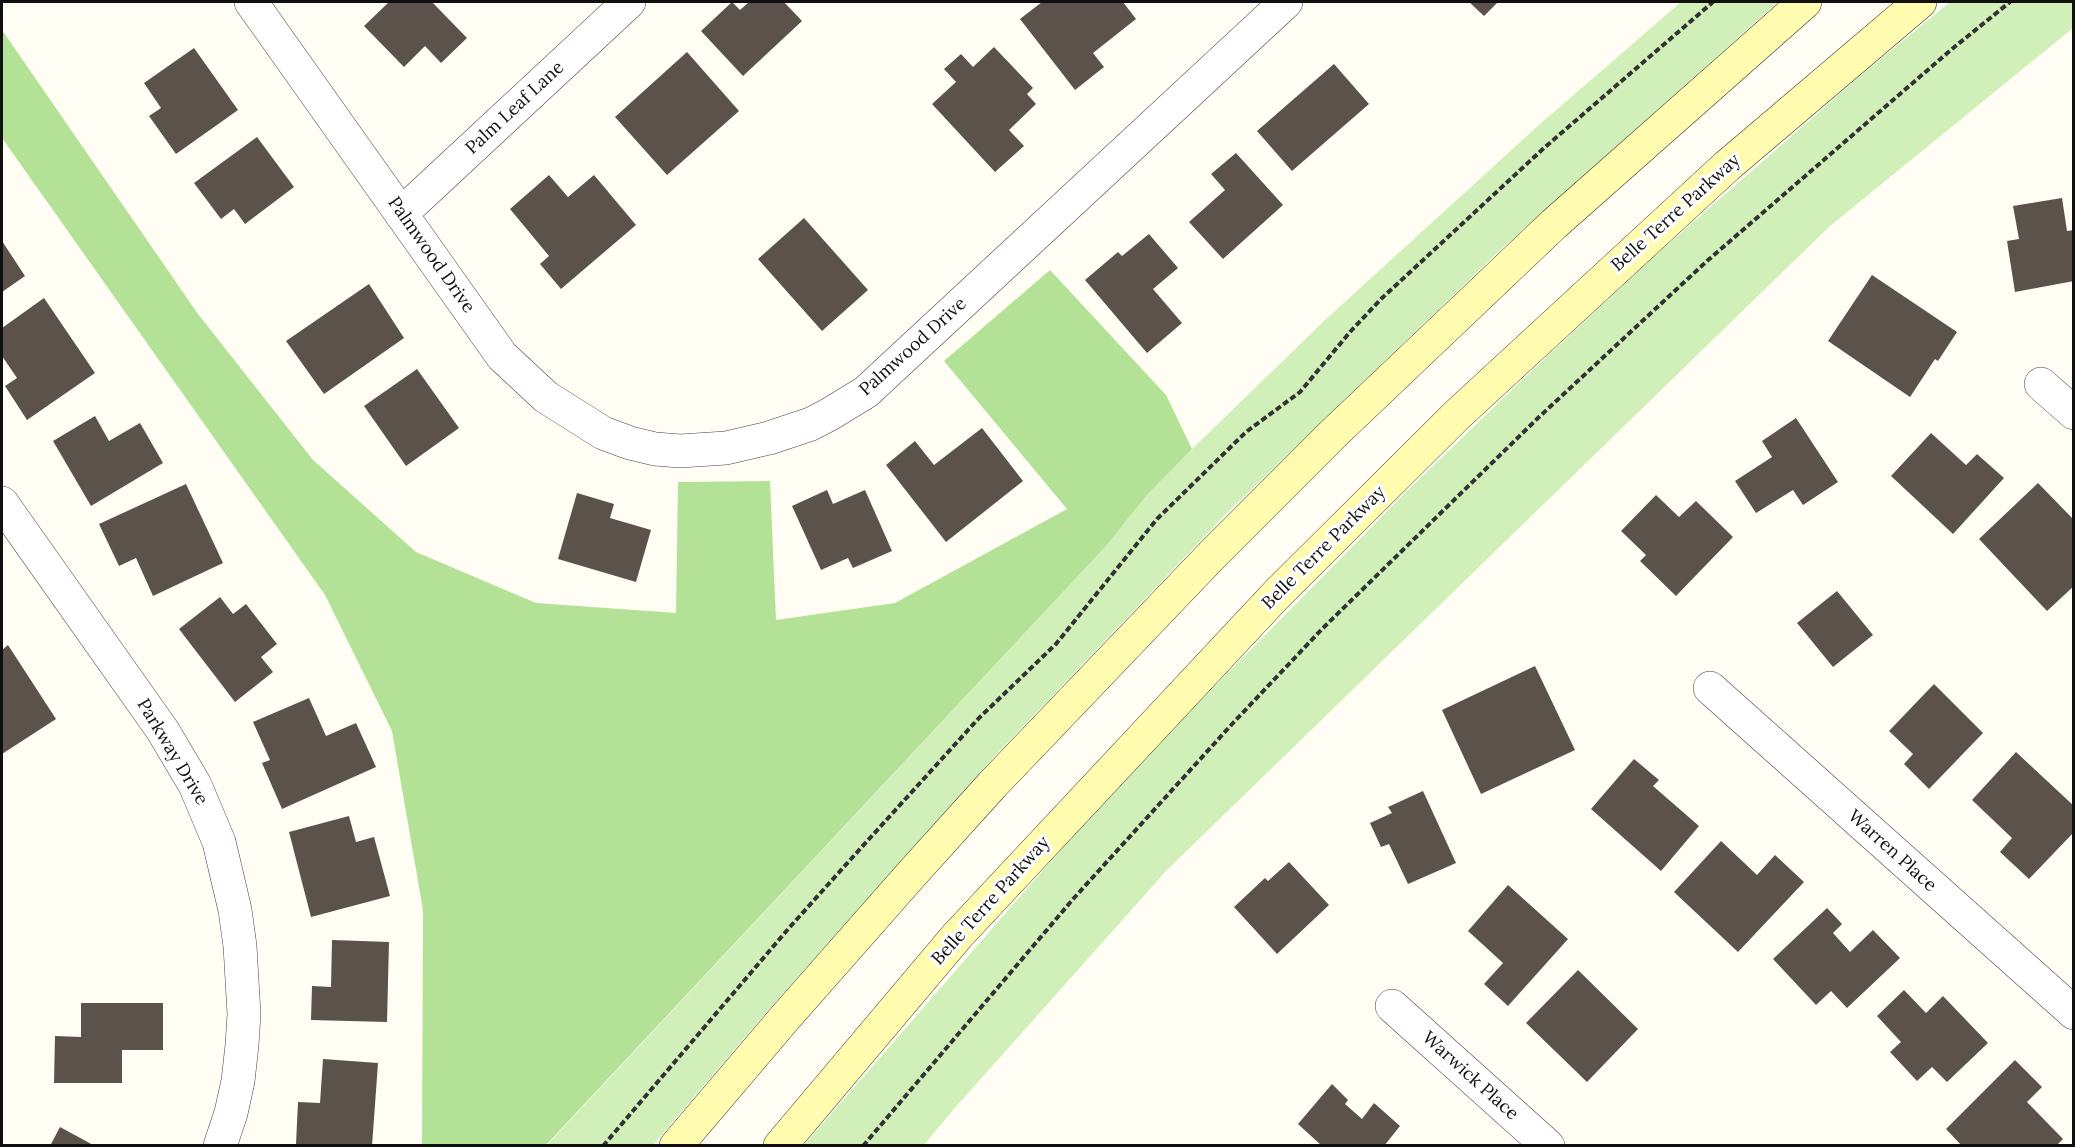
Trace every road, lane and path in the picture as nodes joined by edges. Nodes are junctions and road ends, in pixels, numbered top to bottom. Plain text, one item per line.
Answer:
1 (251, 2) edge
2 (628, 2) edge
3 (1286, 2) edge
4 (1713, 2) edge
5 (1805, 2) edge
6 (1920, 2) edge
7 (2010, 2) edge
8 (401, 213) junction
9 (2041, 384) dead end
10 (2073, 413) edge
11 (2, 503) edge
12 (1710, 688) dead end
13 (1392, 1006) dead end
14 (2073, 1013) edge
15 (220, 1146) edge
16 (603, 1146) edge
17 (676, 1146) edge
18 (780, 1146) edge
19 (863, 1146) edge
20 (1548, 1146) edge

1 - 8 street, Palmwood Drive
2 - 8 street, Palm Leaf Lane
3 - 8 street, Palmwood Drive
4 - 16 path
5 - 17 main road
6 - 18 main road, Belle Terre Parkway
7 - 19 path
9 - 10 street
11 - 15 street, Parkway Drive
12 - 14 street, Warren Place
13 - 20 street, Warwick Place

